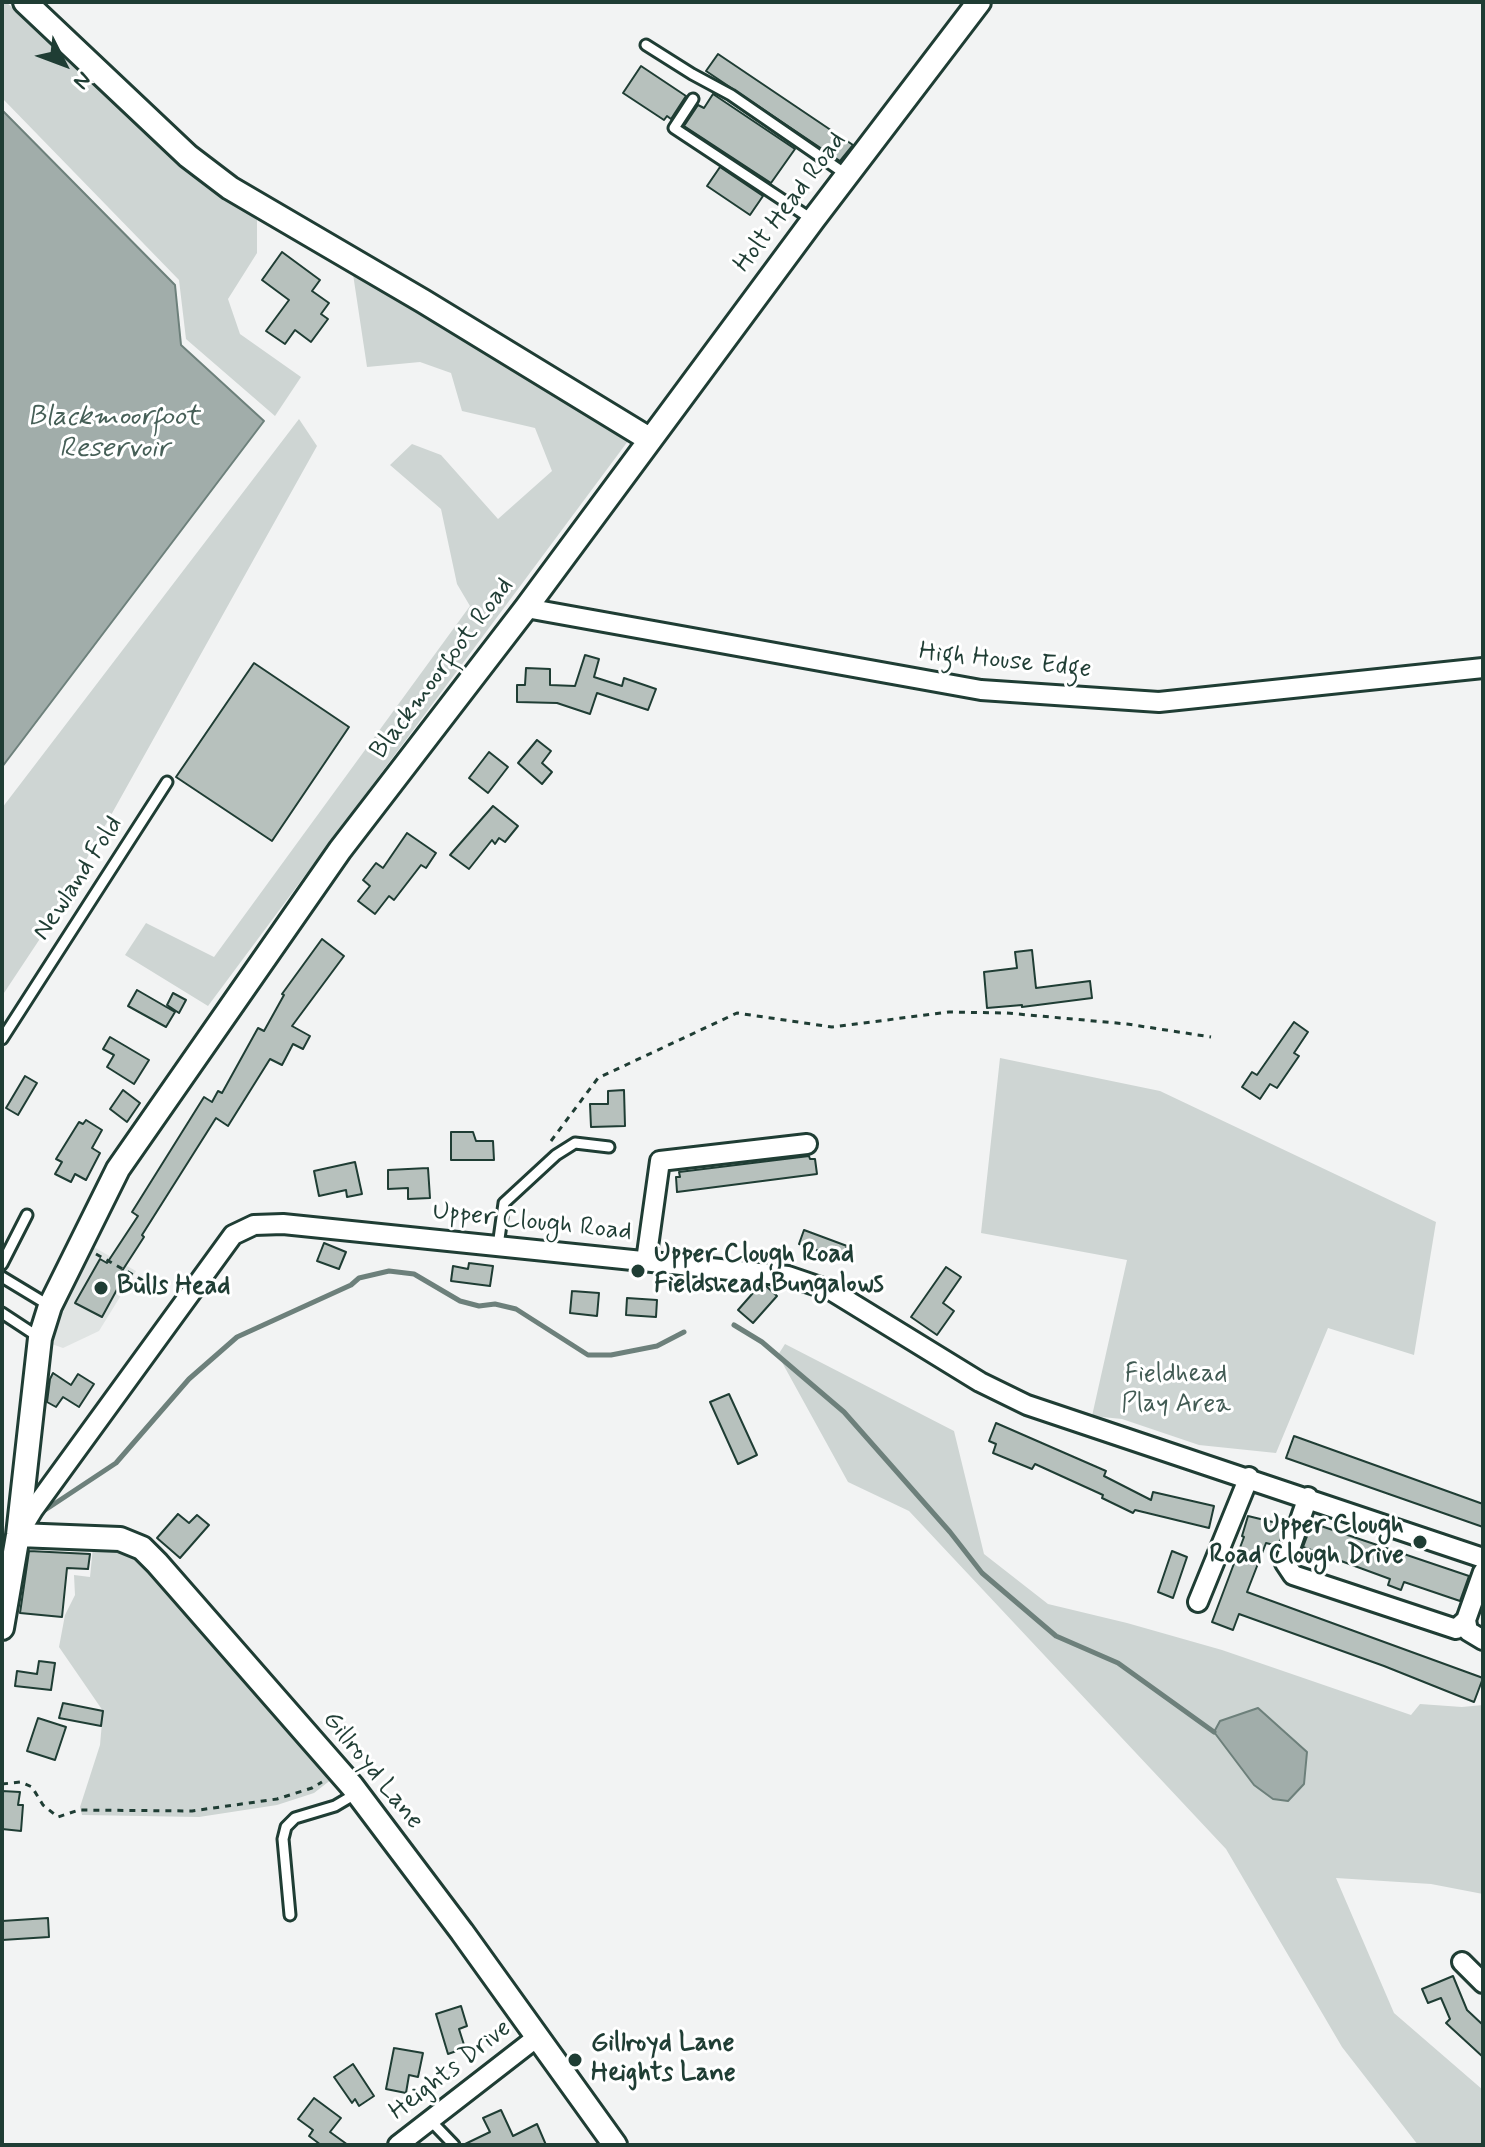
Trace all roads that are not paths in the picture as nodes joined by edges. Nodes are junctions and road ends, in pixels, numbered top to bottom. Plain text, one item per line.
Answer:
1 (25, 2) edge
2 (979, 2) edge
3 (646, 45) dead end
4 (693, 99) dead end
5 (847, 175) junction
6 (813, 220) junction
7 (649, 439) junction
8 (526, 608) junction
9 (1483, 668) edge
10 (167, 782) dead end
11 (2, 1039) edge
12 (807, 1144) dead end
13 (609, 1147) dead end
14 (27, 1215) dead end
15 (498, 1246) junction
16 (646, 1261) junction
17 (2, 1264) edge
18 (2, 1277) edge
19 (50, 1306) junction
20 (2, 1313) edge
21 (40, 1338) junction
22 (1249, 1477) junction
23 (1308, 1497) junction
24 (27, 1510) junction
25 (18, 1535) junction
26 (1483, 1558) edge
27 (1483, 1572) edge
28 (1198, 1602) dead end
29 (1466, 1620) junction
30 (2, 1628) edge
31 (1483, 1640) edge
32 (357, 1793) junction
33 (290, 1915) dead end
34 (1462, 1962) dead end
35 (1483, 1983) edge
36 (536, 2038) junction
37 (429, 2119) junction
38 (398, 2145) edge
39 (454, 2145) edge
40 (615, 2145) edge

1 - 7 street
2 - 5 street, Holt Head Road
3 - 5 lane
4 - 6 lane
5 - 6 street, Holt Head Road
6 - 7 street, Holt Head Road
7 - 8 street, Blackmoorfoot Road
8 - 9 street, High House Edge
8 - 19 street, Blackmoorfoot Road
10 - 11 lane, Newland Fold
12 - 16 street
13 - 15 lane
14 - 17 lane
15 - 16 street, Upper Clough Road
15 - 24 street, Upper Clough Road
16 - 22 street, Upper Clough Road
18 - 19 lane
19 - 21 street, Blackmoorfoot Road
20 - 21 lane
21 - 24 street, Blackmoorfoot Road
22 - 23 street, Upper Clough Road
22 - 28 street
23 - 26 street, Upper Clough Road
23 - 29 street
24 - 25 street, Blackmoorfoot Road
25 - 30 street, Blackmoorfoot Road
25 - 32 street, Gillroyd Lane
27 - 29 street
29 - 31 street
32 - 33 lane
32 - 36 street, Gillroyd Lane
34 - 35 street
36 - 37 street, Heights Drive
36 - 40 street, Gillroyd Lane
37 - 38 street, Heights Drive
37 - 39 lane

